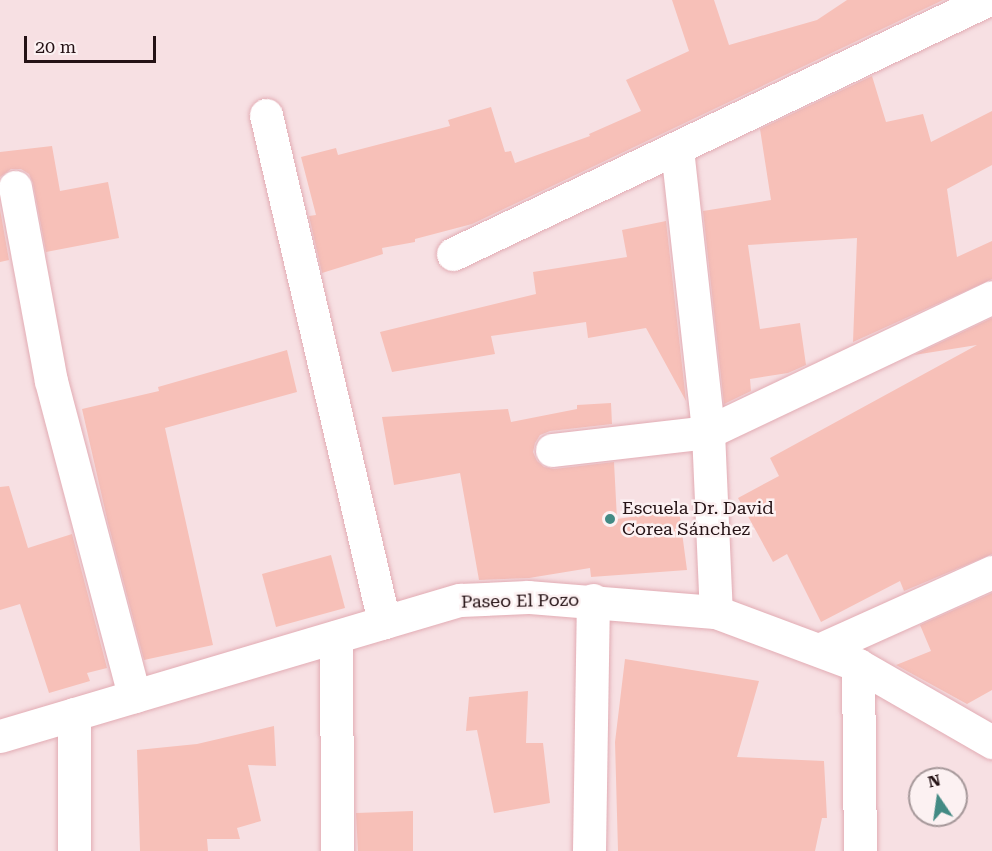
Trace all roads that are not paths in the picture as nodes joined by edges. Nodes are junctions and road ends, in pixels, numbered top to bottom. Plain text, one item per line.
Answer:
1 (987, 0) edge
2 (266, 115) dead end
3 (677, 149) junction
4 (15, 187) dead end
5 (453, 254) dead end
6 (992, 297) edge
7 (708, 432) junction
8 (552, 450) dead end
9 (992, 572) edge
10 (593, 600) junction
11 (716, 612) junction
12 (384, 622) junction
13 (336, 637) junction
14 (821, 649) junction
15 (858, 665) junction
16 (134, 696) junction
17 (74, 714) junction
18 (0, 736) edge
19 (992, 742) edge
20 (74, 851) edge
21 (337, 851) edge
22 (589, 851) edge
23 (860, 851) edge

1 - 3 street
2 - 12 street
3 - 5 street
3 - 7 street
4 - 16 street
6 - 7 street
7 - 8 street
7 - 11 street
9 - 14 street
10 - 11 street, Paseo El Pozo
10 - 12 street, Paseo El Pozo
10 - 22 street
11 - 14 street, Paseo El Pozo
12 - 13 street, Paseo El Pozo
13 - 16 street, Paseo El Pozo
13 - 21 street
14 - 15 street, Paseo El Pozo
15 - 19 street, Paseo El Pozo
15 - 23 street
16 - 17 street, Paseo El Pozo
17 - 18 street, Paseo El Pozo
17 - 20 street

